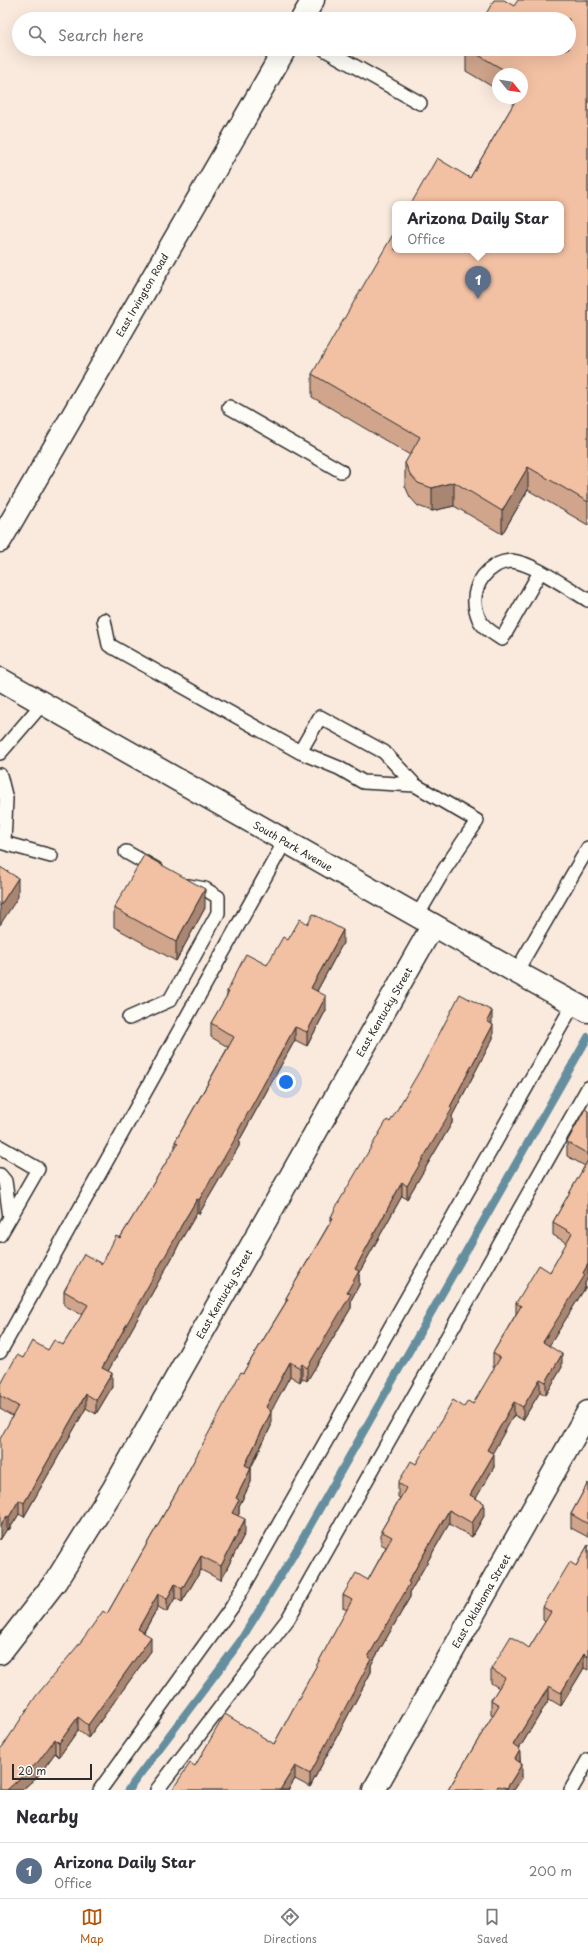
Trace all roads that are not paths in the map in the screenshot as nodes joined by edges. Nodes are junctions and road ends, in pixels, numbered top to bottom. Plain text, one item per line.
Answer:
1 (313, 0) edge
2 (306, 12) edge
3 (281, 56) edge
4 (337, 56) edge
5 (420, 102) dead end
6 (229, 407) dead end
7 (341, 471) dead end
8 (0, 540) edge
9 (540, 572) junction
10 (588, 600) edge
11 (104, 620) dead end
12 (0, 679) edge
13 (43, 703) junction
14 (0, 752) edge
15 (300, 752) junction
16 (0, 775) edge
17 (415, 785) junction
18 (286, 841) junction
19 (2, 842) edge
20 (588, 848) edge
21 (126, 852) dead end
22 (51, 856) dead end
23 (163, 872) edge
24 (179, 882) edge
25 (425, 921) junction
26 (516, 972) junction
27 (582, 1007) edge
28 (129, 1018) dead end
29 (588, 1088) edge
30 (0, 1148) edge
31 (0, 1175) edge
32 (10, 1217) junction
33 (0, 1234) edge
34 (0, 1352) edge
35 (588, 1412) edge
36 (0, 1653) edge
37 (588, 1760) edge
38 (100, 1790) edge
39 (157, 1790) edge
40 (374, 1790) edge
41 (571, 1790) edge

1 - 2 street
3 - 8 street, East Irvington Road
4 - 5 lane
6 - 7 lane
9 - 9 lane
9 - 10 lane
11 - 15 lane
12 - 13 street, South Park Avenue
13 - 14 lane
13 - 18 street, South Park Avenue
15 - 17 lane
15 - 17 lane
16 - 19 lane
17 - 25 lane
18 - 25 street, South Park Avenue
18 - 34 lane
19 - 22 lane
20 - 26 lane
21 - 23 lane
24 - 28 lane
25 - 26 street, South Park Avenue
25 - 36 street, East Kentucky Street
26 - 27 street, South Park Avenue
27 - 38 lane
29 - 39 lane
30 - 32 lane
31 - 32 lane
32 - 33 lane
35 - 40 street, East Oklahoma Street
37 - 41 lane

